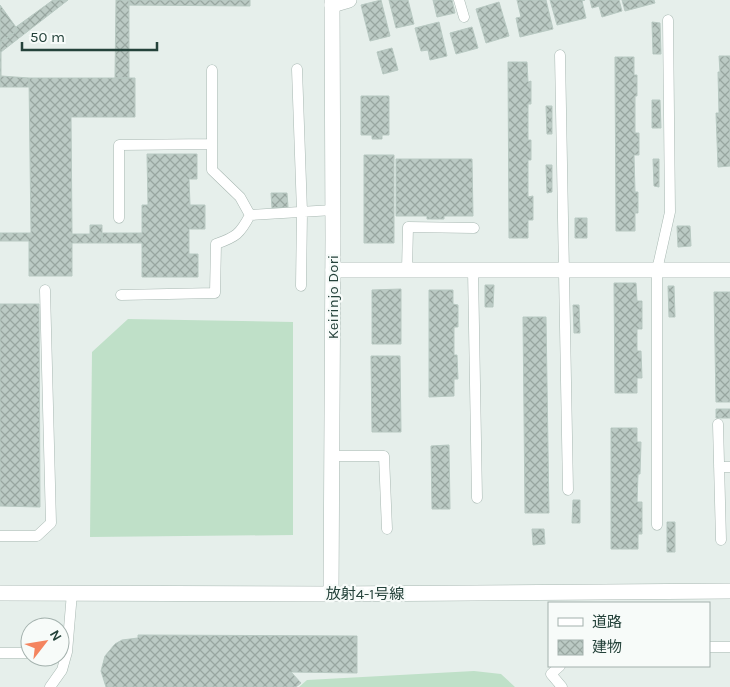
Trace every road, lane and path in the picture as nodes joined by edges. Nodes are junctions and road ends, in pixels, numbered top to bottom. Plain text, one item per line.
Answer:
1 (349, 0) edge
2 (459, 0) edge
3 (332, 2) edge
4 (464, 17) dead end
5 (668, 20) dead end
6 (560, 55) dead end
7 (297, 69) dead end
8 (212, 70) dead end
9 (212, 144) junction
10 (333, 210) junction
11 (302, 212) junction
12 (250, 216) junction
13 (119, 218) dead end
14 (474, 228) dead end
15 (333, 270) junction
16 (408, 270) junction
17 (472, 270) junction
18 (564, 270) junction
19 (658, 270) junction
20 (730, 270) edge
21 (301, 286) dead end
22 (45, 290) dead end
23 (122, 294) dead end
24 (718, 424) dead end
25 (332, 456) junction
26 (725, 467) edge
27 (568, 490) dead end
28 (477, 498) dead end
29 (657, 525) dead end
30 (387, 529) dead end
31 (0, 536) edge
32 (721, 540) dead end
33 (730, 591) edge
34 (0, 593) edge
35 (72, 593) junction
36 (331, 594) junction
37 (69, 617) edge
38 (710, 647) edge
39 (730, 647) edge
40 (20, 652) edge
41 (0, 653) edge
42 (62, 667) edge
43 (559, 667) edge
44 (50, 687) edge
45 (562, 687) edge

1 - 3 street
2 - 4 lane
3 - 10 street, Keirinjo Dori
5 - 19 lane
6 - 18 lane
7 - 11 lane
8 - 9 lane
9 - 12 lane
9 - 13 lane
10 - 11 lane
10 - 15 street, Keirinjo Dori
11 - 12 lane
11 - 21 lane
12 - 23 lane
14 - 16 lane
15 - 16 street
15 - 25 street, Keirinjo Dori
16 - 17 street
17 - 18 street
17 - 28 lane
18 - 19 street
18 - 27 lane
19 - 20 street
19 - 29 lane
22 - 31 lane
24 - 26 lane
25 - 30 lane
25 - 36 street, Keirinjo Dori
26 - 32 lane
33 - 36 street, 放射4-1号線
34 - 35 street, 放射4-1号線
35 - 36 street, 放射4-1号線
35 - 37 lane
38 - 39 lane
40 - 41 lane
42 - 44 lane
43 - 45 lane

